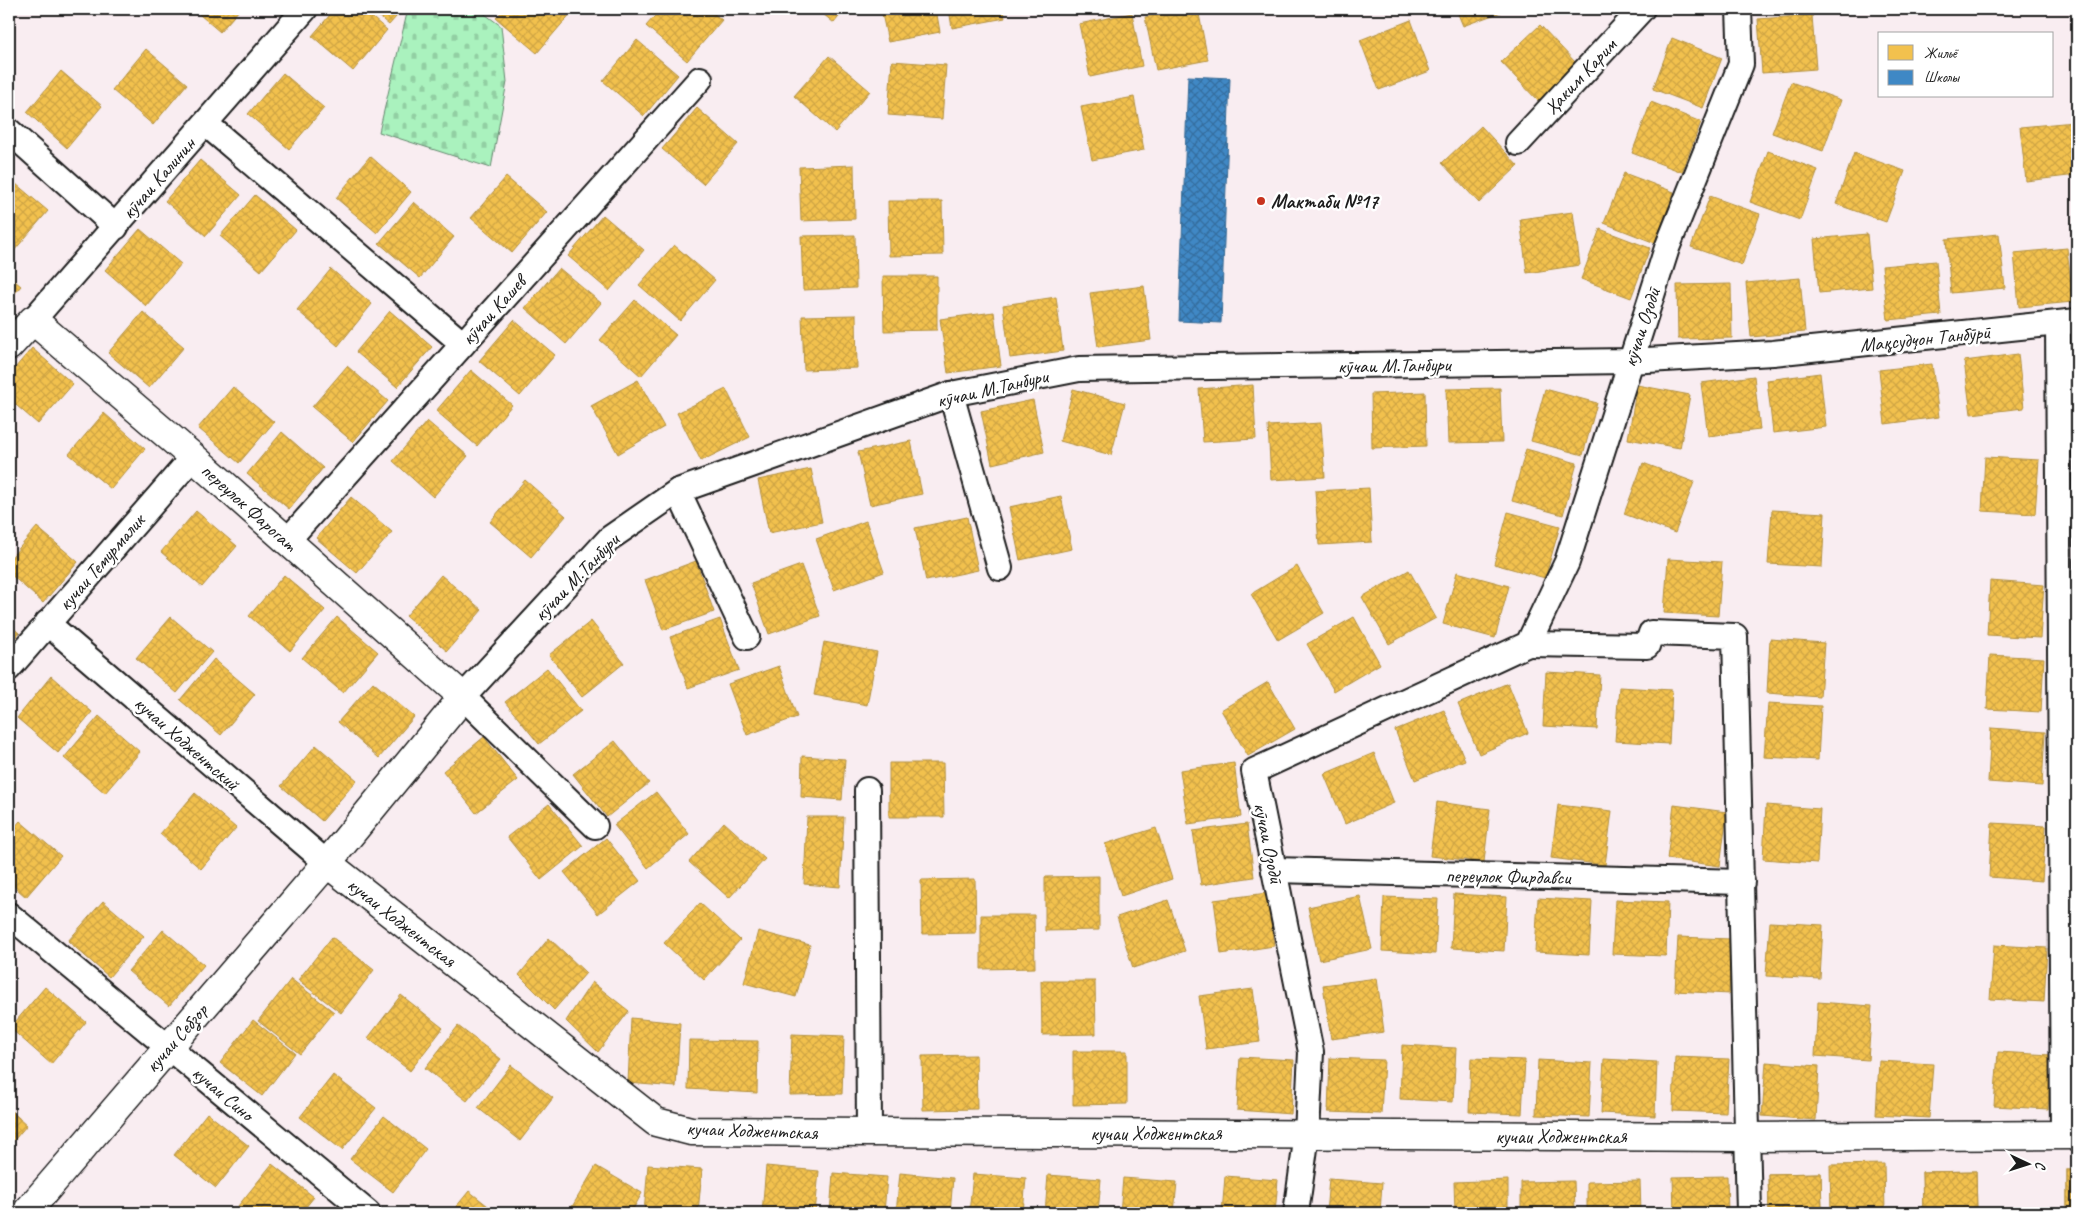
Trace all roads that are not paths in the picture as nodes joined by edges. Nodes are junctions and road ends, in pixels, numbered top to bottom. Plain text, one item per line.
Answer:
1 (304, 9) edge
2 (1642, 9) edge
3 (1739, 9) edge
4 (700, 79) dead end
5 (206, 124) junction
6 (9, 131) edge
7 (1518, 143) dead end
8 (116, 226) junction
9 (33, 320) junction
10 (2068, 322) edge
11 (462, 344) junction
12 (9, 346) edge
13 (1773, 353) joint
14 (1629, 361) junction
15 (951, 394) junction
16 (193, 457) junction
17 (678, 490) junction
18 (287, 541) junction
19 (1000, 568) dead end
20 (47, 623) junction
21 (747, 636) dead end
22 (1528, 644) junction
23 (9, 668) edge
24 (463, 697) junction
25 (867, 790) dead end
26 (595, 826) dead end
27 (327, 862) junction
28 (1274, 870) junction
29 (1742, 882) junction
30 (9, 915) edge
31 (168, 1047) junction
32 (869, 1132) junction
33 (1307, 1134) junction
34 (2070, 1135) edge
35 (1748, 1137) junction
36 (26, 1213) edge
37 (368, 1213) edge
38 (1296, 1213) edge
39 (1748, 1213) edge

1 - 5 street, кӯчаи Калинин
2 - 7 street, Ҳаким Карим
3 - 14 street, кӯчаи Озодӣ
4 - 11 street, кӯчаи Кашев
5 - 8 street, кӯчаи Калинин
5 - 11 street
6 - 8 street
8 - 9 street, кӯчаи Калинин
9 - 12 main road, кӯчаи Калинин
9 - 16 main road, переулок Фарогат
10 - 13 street, Мақсудҷон Танбӯрӣ
10 - 34 street
11 - 18 street, кӯчаи Кашев
13 - 14 street, кӯчаи М.Танбури
14 - 15 street, кӯчаи М.Танбури
14 - 22 street, кӯчаи Озодӣ
15 - 17 street, кӯчаи М.Танбури
15 - 19 street
16 - 18 main road, переулок Фарогат
16 - 20 street, кучаи Темурмалик
17 - 21 street
17 - 24 street, кӯчаи М.Танбури
18 - 24 main road, переулок Фарогат
20 - 23 street, кучаи Темурмалик
20 - 27 street, кучаи Ходжентский
22 - 28 street, кӯчаи Озодӣ
22 - 29 street, кӯчаи Озодӣ
24 - 26 street
24 - 27 main road, кӯчаи М.Танбури
25 - 32 street
27 - 31 main road, кучаи Себзор
27 - 32 main road, кучаи Ходжентская
28 - 29 street, переулок Фирдавси
28 - 33 street, кӯчаи Озодӣ
29 - 35 street
30 - 31 street, кучаи Сино
31 - 36 main road, кучаи Себзор
31 - 37 street, кучаи Сино
32 - 33 main road, кучаи Ходжентская
33 - 35 main road, кучаи Ходжентская
33 - 38 street, кӯчаи Озодӣ
34 - 35 main road, кучаи Ходжентская
35 - 39 street

